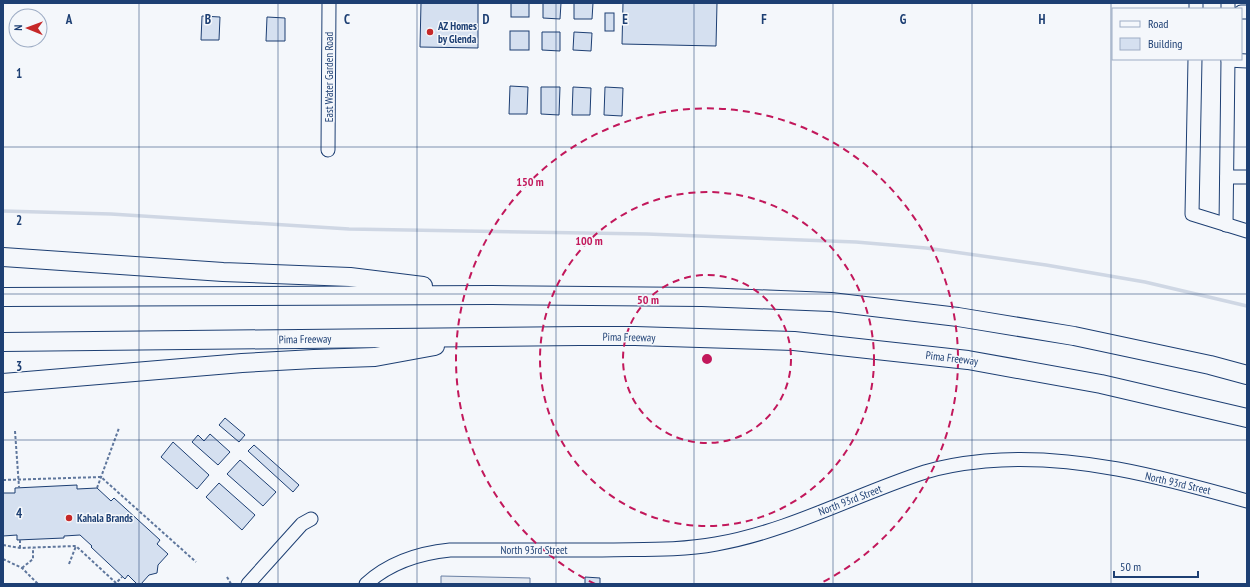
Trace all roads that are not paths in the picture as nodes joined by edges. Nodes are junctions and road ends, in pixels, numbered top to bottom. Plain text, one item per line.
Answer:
1 (329, 3) edge
2 (1195, 60) edge
3 (1228, 60) edge
4 (1247, 61) edge
5 (328, 150) dead end
6 (1247, 176) edge
7 (1226, 177) junction
8 (1226, 225) junction
9 (1247, 231) edge
10 (3, 257) edge
11 (492, 295) junction
12 (3, 297) edge
13 (497, 337) junction
14 (3, 342) edge
15 (1247, 375) edge
16 (3, 383) edge
17 (1247, 418) edge
18 (1247, 501) edge
19 (310, 519) dead end
20 (248, 584) edge
21 (366, 584) edge

1 - 5 street, East Water Garden Road
2 - 8 street
3 - 4 street
3 - 7 street
6 - 7 street
7 - 8 street
8 - 9 street
10 - 11 highway
11 - 12 highway
11 - 15 highway
13 - 14 highway, Pima Freeway
13 - 16 highway
13 - 17 highway, Pima Freeway
18 - 21 street, North 93rd Street
19 - 20 street

